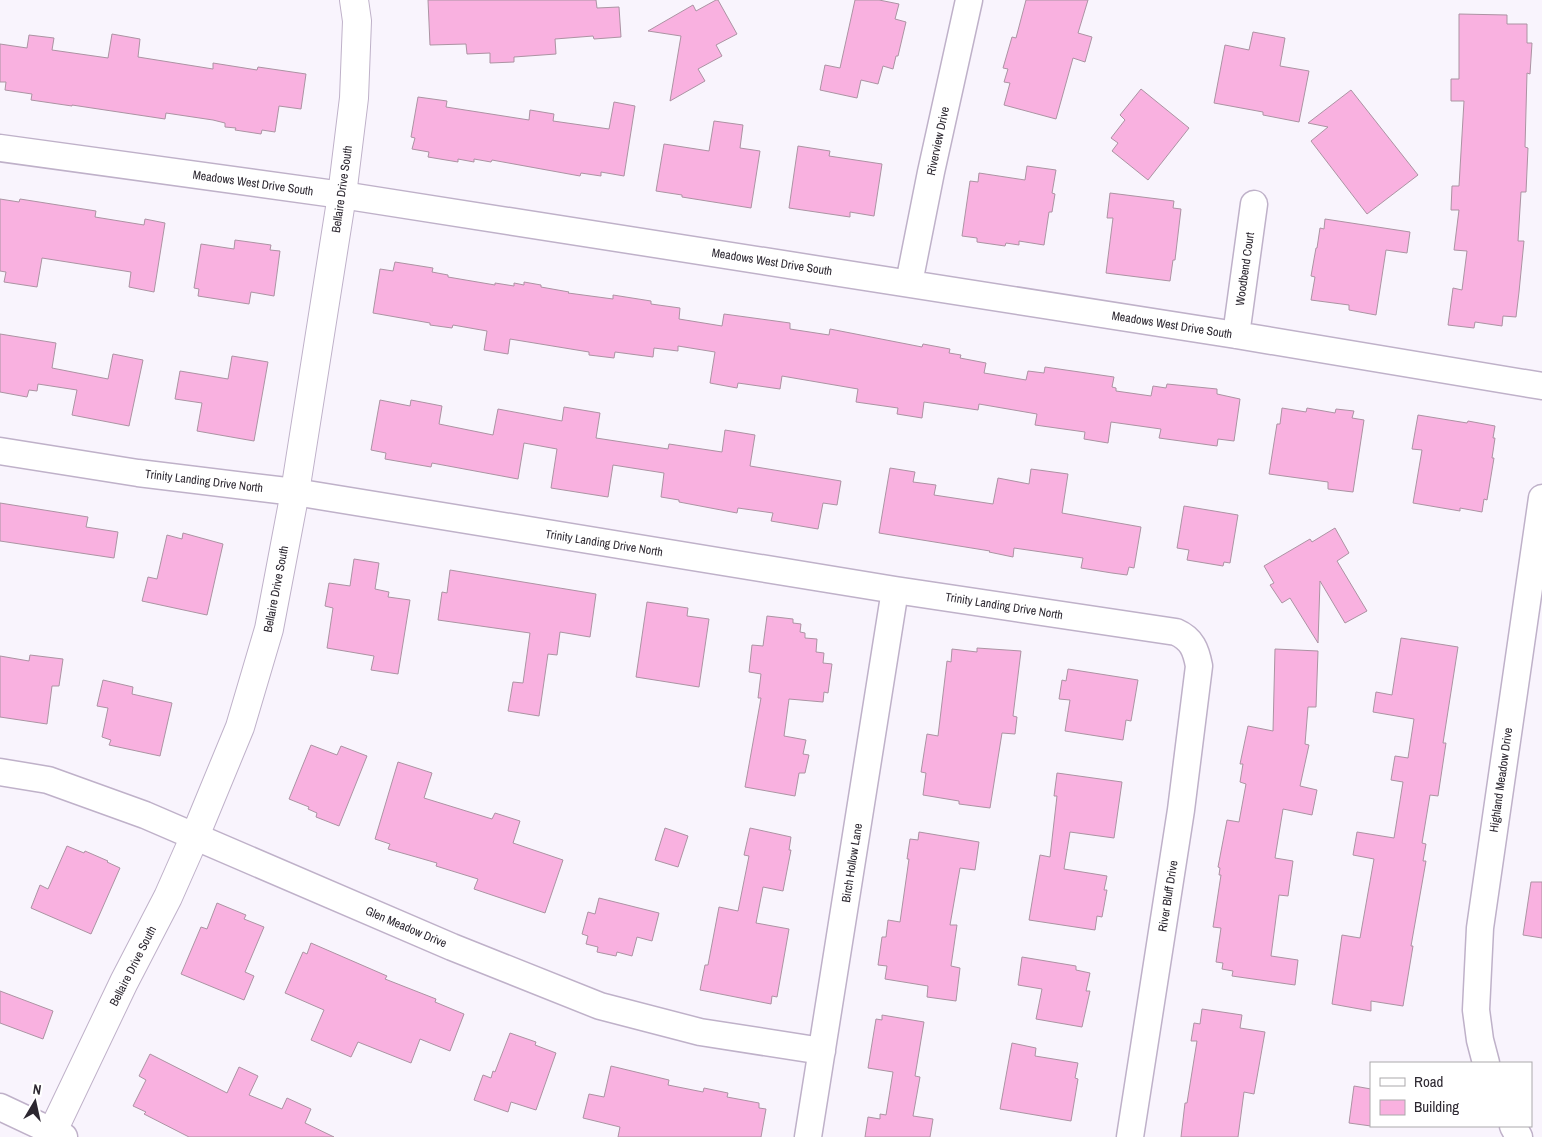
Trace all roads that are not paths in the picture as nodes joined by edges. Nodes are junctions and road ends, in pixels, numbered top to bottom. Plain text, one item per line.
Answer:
1 (354, 0) edge
2 (970, 0) edge
3 (0, 148) edge
4 (342, 195) junction
5 (1254, 204) dead end
6 (909, 284) junction
7 (1236, 334) junction
8 (1542, 386) edge
9 (0, 451) edge
10 (295, 492) junction
11 (1542, 498) edge
12 (895, 590) junction
13 (1197, 654) joint
14 (0, 772) edge
15 (195, 836) junction
16 (822, 1051) junction
17 (1486, 1062) edge
18 (0, 1107) edge
19 (55, 1135) edge
20 (808, 1137) edge
21 (1130, 1137) edge

1 - 4 street, Bellaire Drive South
2 - 6 street, Riverview Drive
3 - 4 street, Meadows West Drive South
4 - 6 street, Meadows West Drive South
4 - 10 street, Bellaire Drive South
5 - 7 street, Woodbend Court
6 - 7 street, Meadows West Drive South
7 - 8 street, Meadows West Drive South
9 - 10 street, Trinity Landing Drive North
10 - 12 street, Trinity Landing Drive North
10 - 15 street, Bellaire Drive South
11 - 17 street, Highland Meadow Drive
12 - 13 street, Trinity Landing Drive North
12 - 16 street, Birch Hollow Lane
13 - 21 street, River Bluff Drive
14 - 15 street, Glen Meadow Drive
15 - 16 street, Glen Meadow Drive
15 - 19 street, Bellaire Drive South
16 - 20 street, Birch Hollow Lane
18 - 19 street

